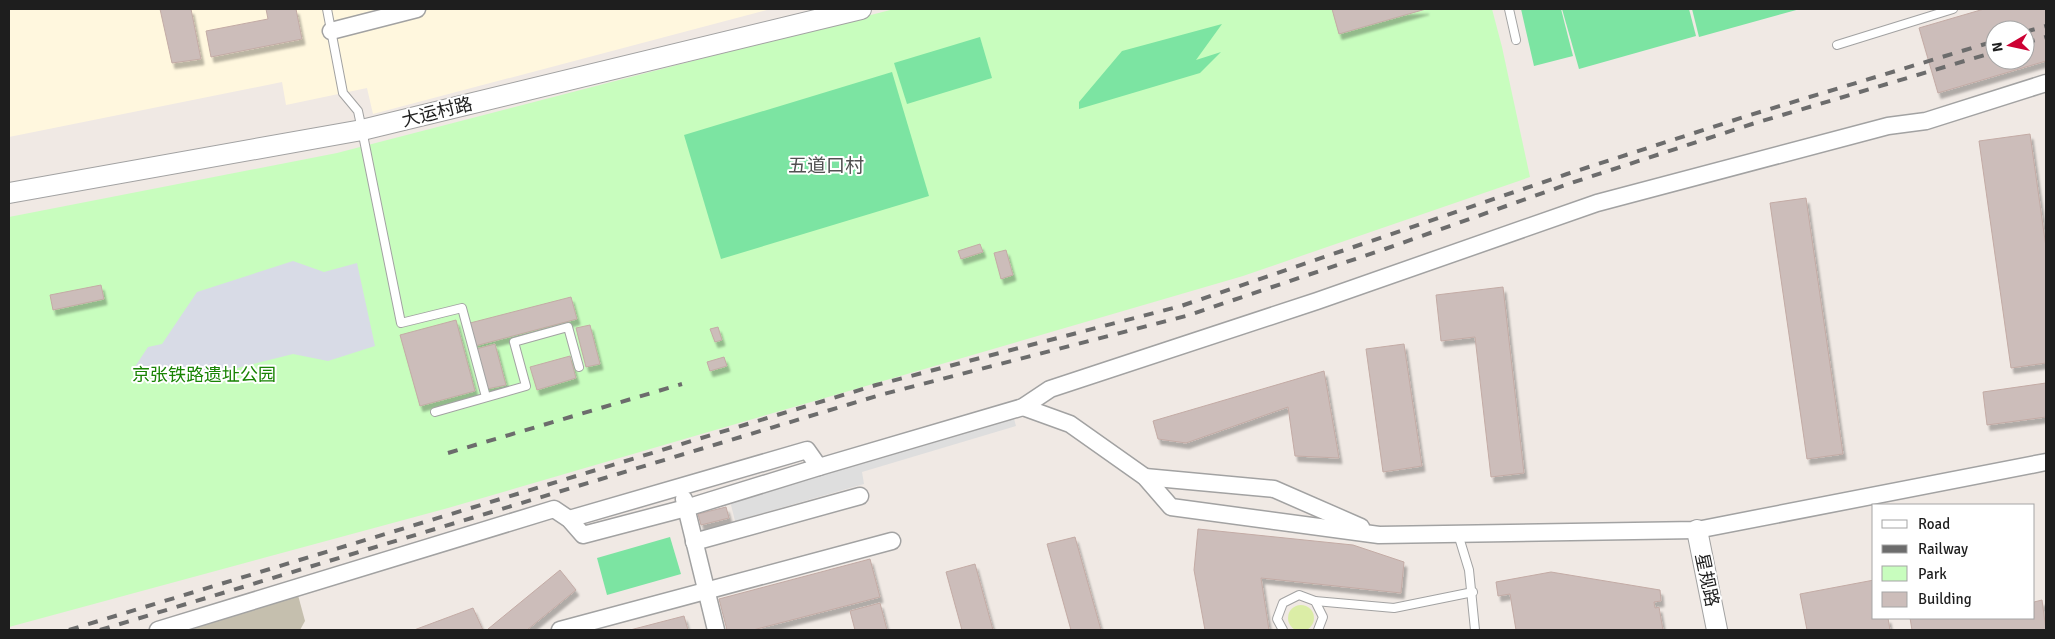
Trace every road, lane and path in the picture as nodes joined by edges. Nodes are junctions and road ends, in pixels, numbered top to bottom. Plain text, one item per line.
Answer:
1 (327, 9) edge
2 (417, 9) edge
3 (861, 9) edge
4 (1509, 9) edge
5 (1953, 9) edge
6 (331, 31) junction
7 (1516, 40) dead end
8 (1837, 45) dead end
9 (2046, 83) edge
10 (362, 130) junction
11 (9, 193) edge
12 (579, 367) dead end
13 (486, 397) junction
14 (1023, 407) junction
15 (435, 412) dead end
16 (2046, 462) edge
17 (819, 467) junction
18 (1145, 477) junction
19 (681, 487) junction
20 (860, 496) dead end
21 (686, 508) junction
22 (569, 519) junction
23 (1696, 530) junction
24 (1458, 534) junction
25 (1379, 535) junction
26 (892, 541) dead end
27 (694, 542) junction
28 (706, 591) junction
29 (1472, 592) junction
30 (1315, 601) junction
31 (158, 630) edge
32 (560, 630) edge
33 (716, 630) edge
34 (1282, 630) edge
35 (1318, 630) edge
36 (1476, 630) edge
37 (1717, 630) edge

1 - 6 lane
2 - 6 street
3 - 10 street, 大运村路
4 - 7 lane
5 - 8 lane
6 - 10 lane
9 - 14 street
10 - 11 street, 大运村路
10 - 13 lane
12 - 13 lane
13 - 15 lane
14 - 17 street
14 - 18 street
16 - 23 street
17 - 19 street
17 - 21 street
18 - 25 street
18 - 25 street
19 - 21 street
19 - 22 street
20 - 27 street
21 - 22 street
21 - 27 street
22 - 31 street
23 - 24 street
23 - 37 street, 星规路
24 - 25 street
24 - 29 lane
26 - 28 street
27 - 28 street
28 - 32 street
28 - 33 street
29 - 30 lane
29 - 36 lane
30 - 34 lane
30 - 35 lane

